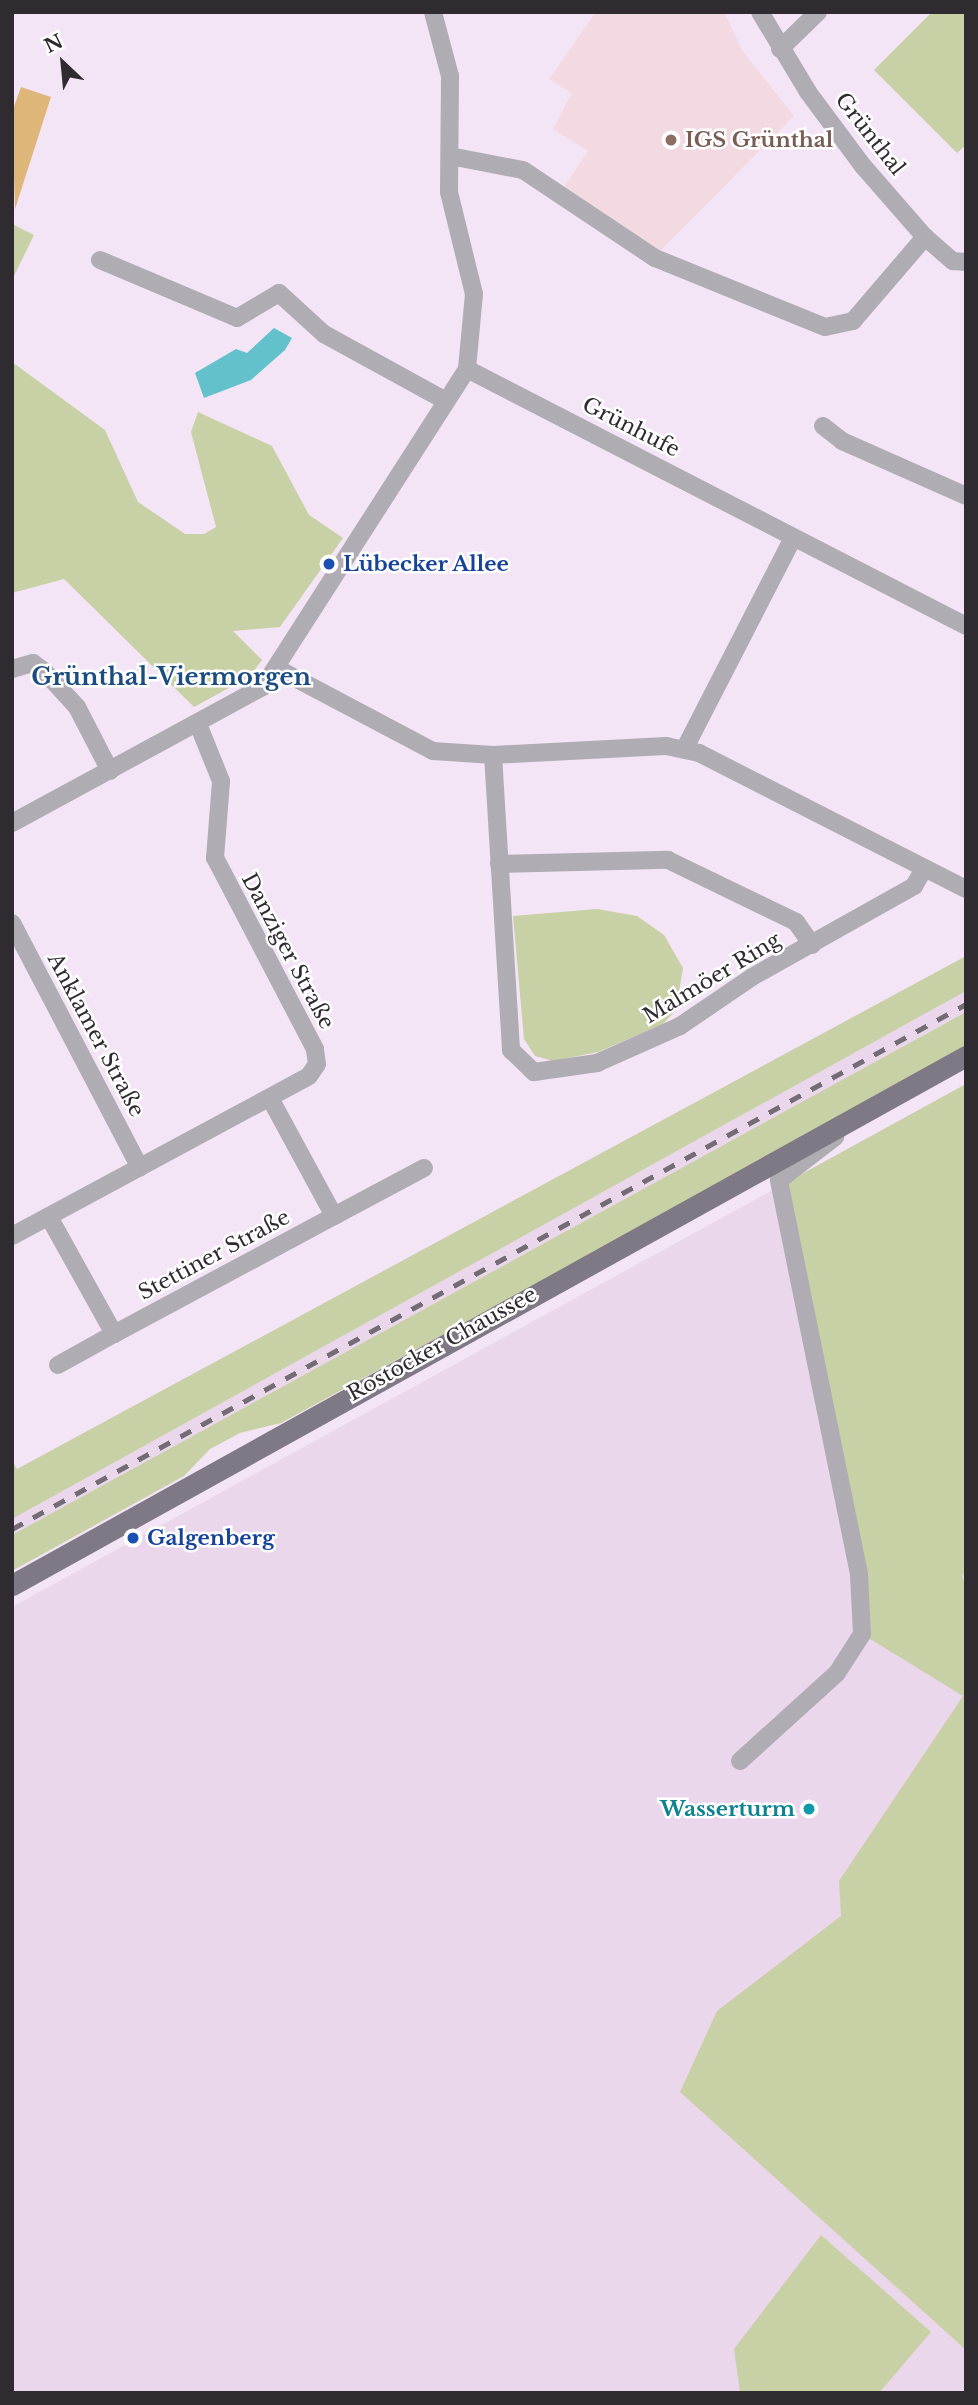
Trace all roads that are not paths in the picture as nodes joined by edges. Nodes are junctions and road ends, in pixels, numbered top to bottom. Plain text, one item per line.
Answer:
1 (433, 12) edge
2 (760, 12) edge
3 (818, 12) edge
4 (780, 49) junction
5 (450, 156) junction
6 (925, 237) junction
7 (100, 260) dead end
8 (966, 262) edge
9 (467, 369) junction
10 (446, 401) junction
11 (823, 426) dead end
12 (966, 496) edge
13 (793, 538) junction
14 (966, 626) edge
15 (12, 669) edge
16 (278, 669) junction
17 (198, 724) junction
18 (685, 748) junction
19 (493, 755) junction
20 (110, 771) junction
21 (12, 823) edge
22 (499, 864) junction
23 (924, 869) junction
24 (966, 889) edge
25 (12, 923) edge
26 (812, 945) junction
27 (966, 1056) edge
28 (270, 1098) junction
29 (874, 1107) junction
30 (140, 1168) junction
31 (424, 1168) dead end
32 (334, 1216) junction
33 (49, 1217) junction
34 (12, 1236) edge
35 (114, 1334) junction
36 (58, 1364) dead end
37 (12, 1585) edge
38 (740, 1760) dead end

1 - 5 street
2 - 4 street, Grünthal
3 - 4 street
4 - 6 street, Grünthal
5 - 6 street
5 - 9 street
6 - 8 street, Grünthal
7 - 10 street
9 - 10 street
9 - 13 street, Grünhufe
10 - 16 street
11 - 12 street
13 - 14 street, Grünhufe
13 - 18 street
15 - 20 street
16 - 17 street
16 - 19 street
17 - 20 street
17 - 28 street, Danziger Straße
18 - 19 street
18 - 23 street
19 - 22 street, Malmöer Ring
20 - 21 street
22 - 26 street
22 - 26 street, Malmöer Ring
23 - 24 street
23 - 26 street, Malmöer Ring
25 - 30 street, Anklamer Straße
27 - 29 main road, Rostocker Chaussee
28 - 30 street, Danziger Straße
28 - 32 street
29 - 37 main road, Rostocker Chaussee
29 - 38 street, Rostocker Chaussee
30 - 33 street, Danziger Straße
31 - 32 street, Stettiner Straße
32 - 35 street, Stettiner Straße
33 - 34 street, Danziger Straße
33 - 35 street
35 - 36 street, Stettiner Straße

